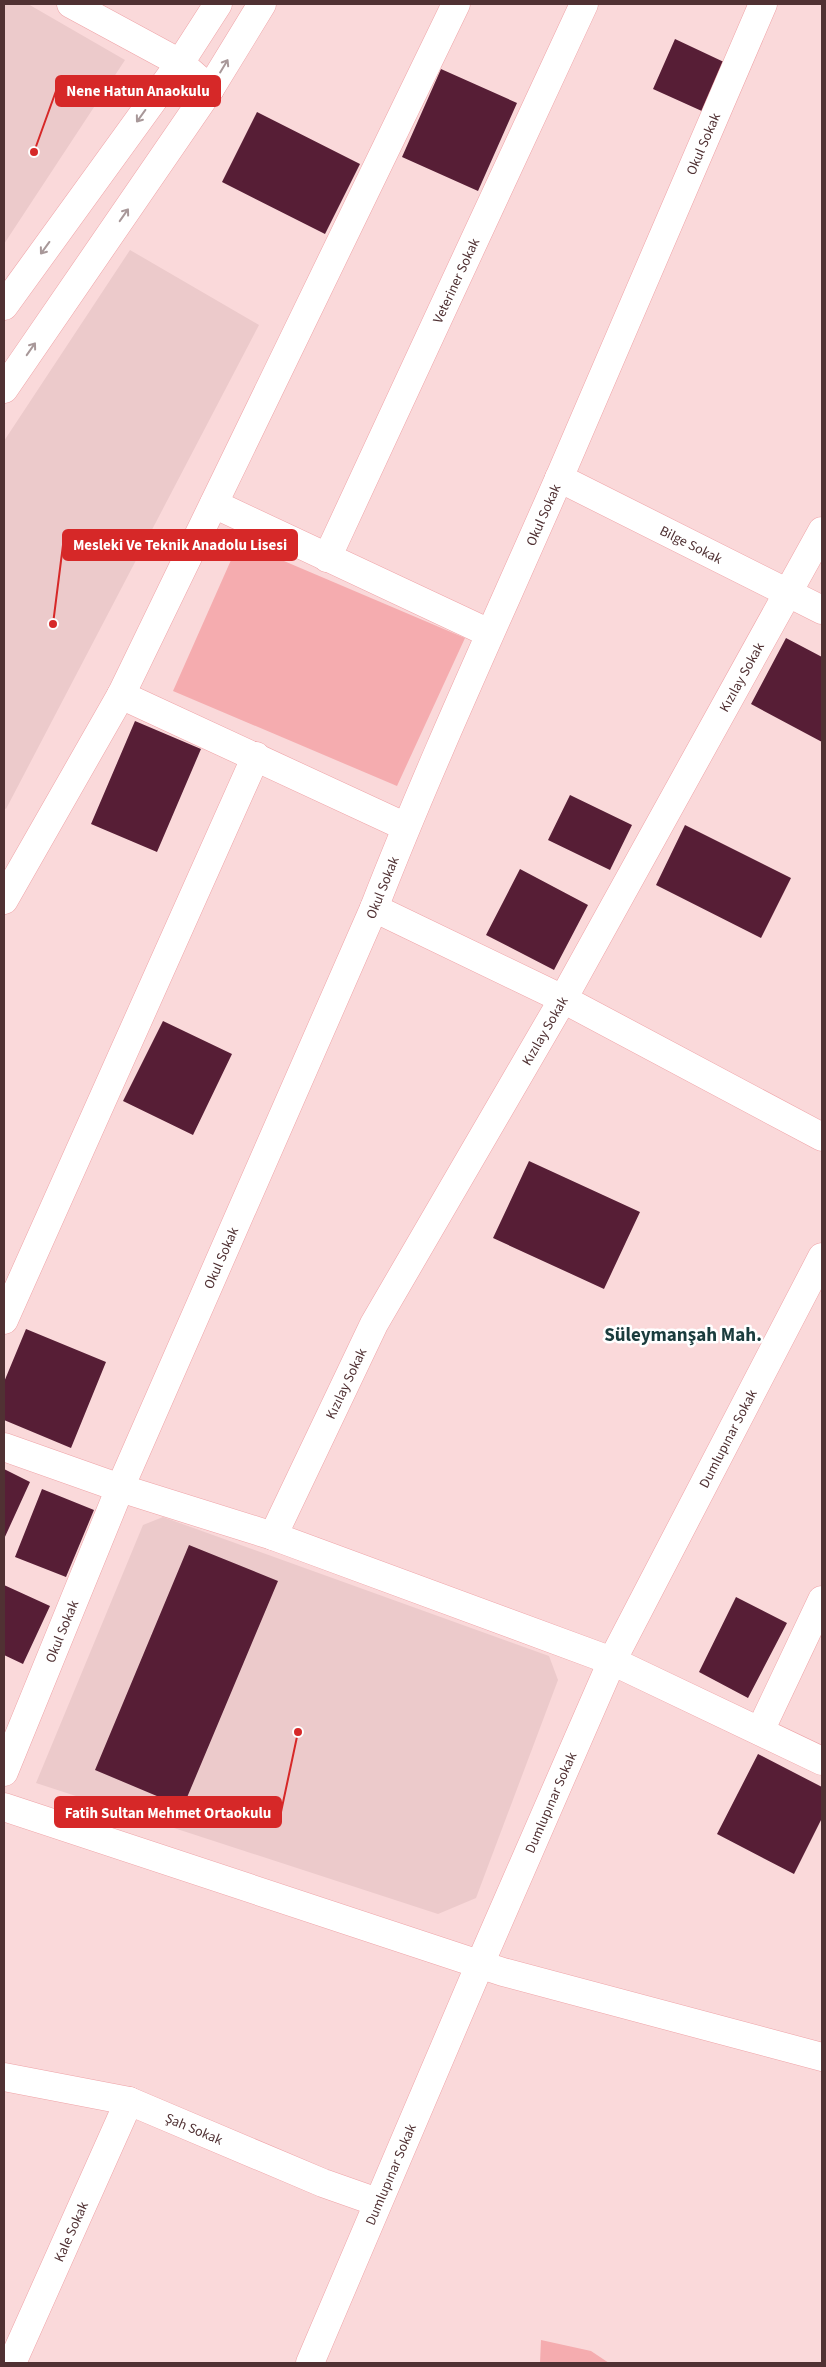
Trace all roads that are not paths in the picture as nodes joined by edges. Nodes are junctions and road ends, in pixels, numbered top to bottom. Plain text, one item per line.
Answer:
1 (71, 4) edge
2 (218, 4) edge
3 (262, 4) edge
4 (456, 4) edge
5 (584, 4) edge
6 (764, 4) edge
7 (180, 63) junction
8 (210, 89) junction
9 (4, 306) edge
10 (4, 389) edge
11 (559, 478) junction
12 (214, 504) junction
13 (822, 531) edge
14 (327, 558) junction
15 (787, 592) junction
16 (822, 610) edge
17 (489, 633) junction
18 (121, 695) junction
19 (256, 756) junction
20 (406, 827) junction
21 (4, 900) edge
22 (374, 908) junction
23 (563, 999) junction
24 (822, 1138) edge
25 (822, 1257) edge
26 (4, 1320) edge
27 (4, 1447) edge
28 (120, 1488) junction
29 (273, 1536) junction
30 (822, 1600) edge
31 (612, 1661) junction
32 (760, 1731) junction
33 (822, 1761) edge
34 (4, 1772) edge
35 (4, 1807) edge
36 (480, 1964) junction
37 (822, 2057) edge
38 (4, 2077) edge
39 (129, 2101) junction
40 (378, 2202) junction
41 (12, 2363) edge
42 (310, 2363) edge

1 - 7 street
2 - 7 street
8 -> 3 street
4 - 12 street
5 - 14 street, Veteriner Sokak
6 - 11 street, Okul Sokak
7 - 8 street
7 -> 9 street
10 -> 8 street
11 - 15 street, Bilge Sokak
11 - 17 street, Okul Sokak
12 - 14 street
12 - 18 street
13 - 15 street, Kızılay Sokak
14 - 17 street
15 - 16 street, Bilge Sokak
15 - 23 street, Kızılay Sokak
17 - 20 street, Okul Sokak
18 - 19 street
18 - 21 street
19 - 20 street
19 - 26 street
20 - 22 street, Okul Sokak
22 - 23 street
22 - 28 street, Okul Sokak
23 - 24 street
23 - 29 street, Kızılay Sokak
25 - 31 street, Dumlupınar Sokak
27 - 28 street
28 - 29 street
28 - 34 street, Okul Sokak
29 - 31 street
30 - 32 street
31 - 32 street
31 - 36 street, Dumlupınar Sokak
32 - 33 street
35 - 36 street
36 - 37 street
36 - 40 street, Dumlupınar Sokak
38 - 39 street, Şah Sokak
39 - 40 street, Şah Sokak
39 - 41 street, Kale Sokak
40 - 42 street, Dumlupınar Sokak

